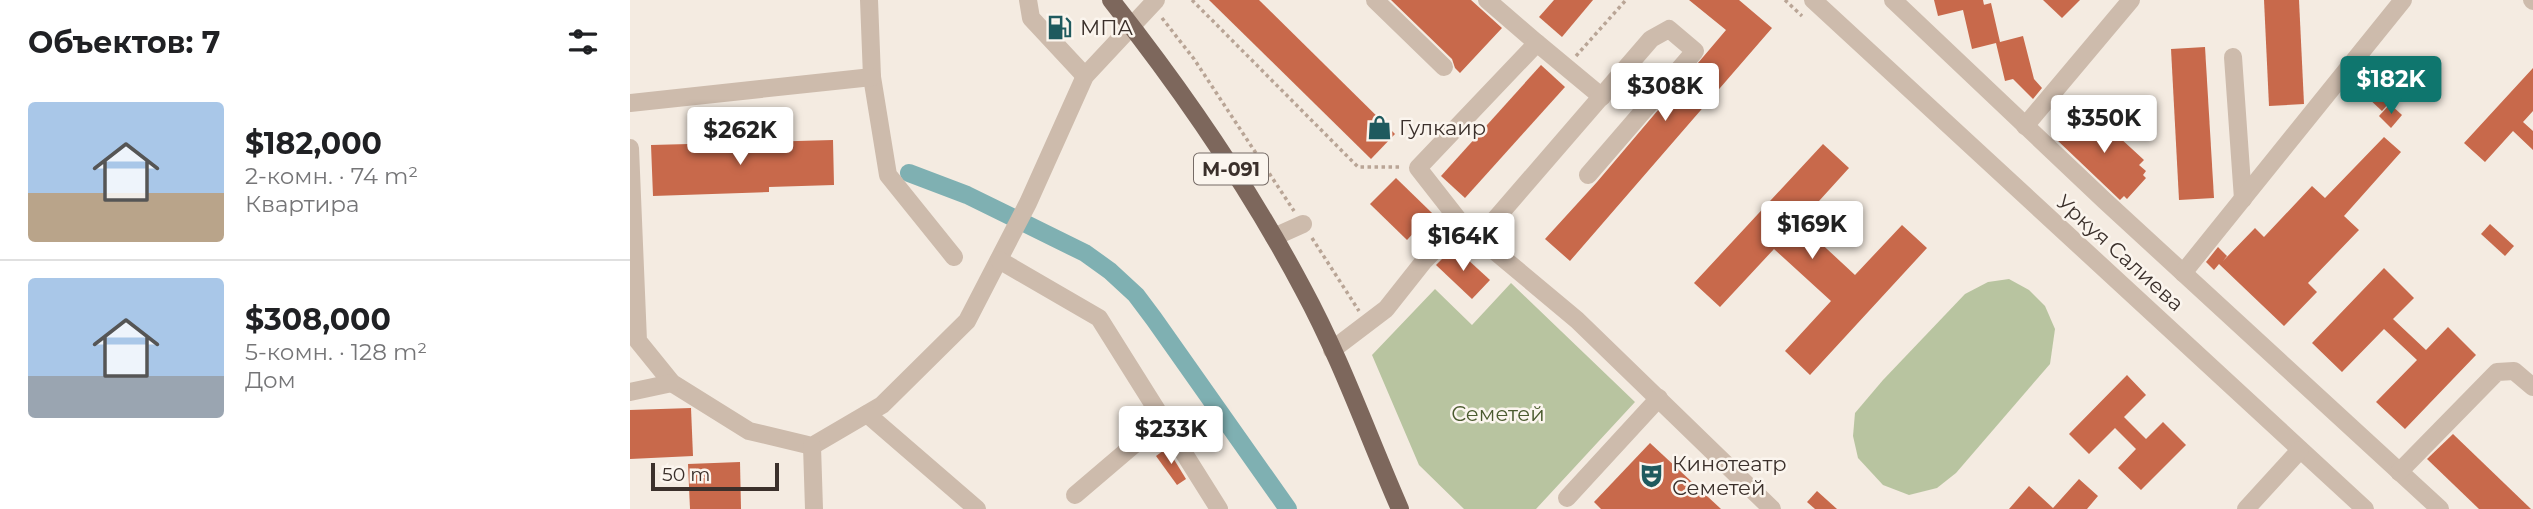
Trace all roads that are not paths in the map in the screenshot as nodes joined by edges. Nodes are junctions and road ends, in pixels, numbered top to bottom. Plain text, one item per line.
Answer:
1 (869, 0) edge
2 (1028, 0) edge
3 (1111, 0) edge
4 (1375, 0) edge
5 (1488, 0) edge
6 (1813, 0) edge
7 (1893, 0) edge
8 (2131, 0) edge
9 (2403, 0) edge
10 (1154, 2) edge
11 (1130, 25) junction
12 (1537, 43) junction
13 (2233, 57) dead end
14 (1444, 67) dead end
15 (872, 76) junction
16 (1085, 76) junction
17 (1602, 97) junction
18 (630, 103) edge
19 (2025, 126) junction
20 (630, 148) edge
21 (1588, 175) dead end
22 (2243, 199) junction
23 (1461, 223) junction
24 (1303, 224) road end
25 (1274, 237) junction
26 (1479, 238) junction
27 (954, 257) dead end
28 (999, 260) junction
29 (2183, 273) junction
30 (1332, 350) junction
31 (672, 383) junction
32 (2533, 387) edge
33 (630, 391) edge
34 (1659, 398) junction
35 (867, 414) junction
36 (1163, 420) junction
37 (812, 446) junction
38 (2300, 450) junction
39 (2399, 472) junction
40 (1075, 495) dead end
41 (1567, 498) dead end
42 (1763, 506) edge
43 (814, 509) edge
44 (977, 509) edge
45 (1219, 509) edge
46 (1399, 509) edge
47 (2246, 509) edge
48 (2365, 509) edge
49 (2440, 509) edge

1 - 15 street
2 - 16 street
3 - 11 main road, М-091
4 - 14 street
5 - 12 street
6 - 38 street, Уркуя Салиева
7 - 19 street, Уркуя Салиева
8 - 19 street
9 - 22 street
10 - 11 street
11 - 16 street
11 - 25 main road, М-091
12 - 17 street
12 - 23 street
13 - 22 street
15 - 18 street
15 - 27 street
16 - 28 street
17 - 21 street
17 - 26 street
19 - 29 street, Уркуя Салиева
20 - 31 street
22 - 29 street
23 - 26 street
23 - 30 street
24 - 25 street
25 - 30 main road, М-091
26 - 34 street
28 - 35 street
28 - 36 street
29 - 39 street, Уркуя Салиева
30 - 46 main road, М-091
31 - 33 street
31 - 37 street
32 - 39 street
34 - 41 street
34 - 42 street
35 - 37 street
35 - 44 street
36 - 40 street
36 - 45 street
37 - 43 street
38 - 47 street
38 - 48 street, Уркуя Салиева
39 - 49 street, Уркуя Салиева

